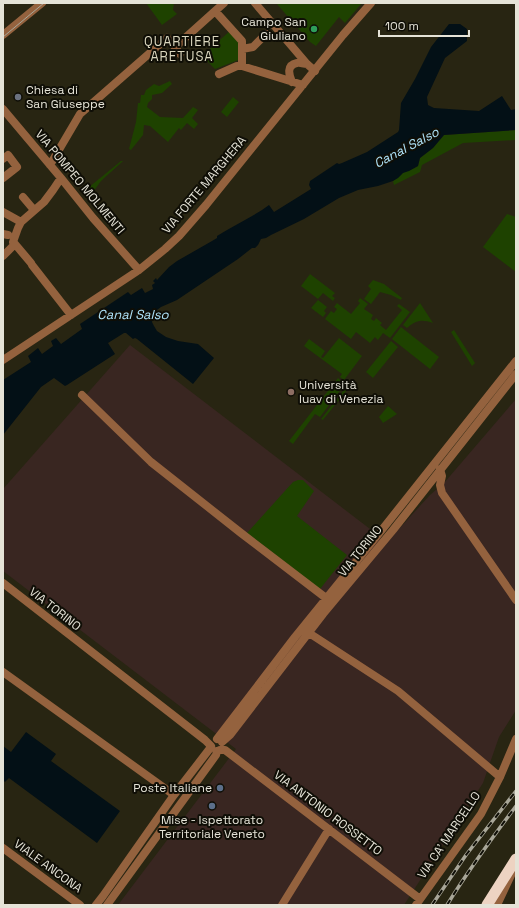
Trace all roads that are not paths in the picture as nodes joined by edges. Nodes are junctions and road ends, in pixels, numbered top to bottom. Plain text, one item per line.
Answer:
1 (42, 3) edge
2 (224, 3) edge
3 (255, 3) edge
4 (371, 3) edge
5 (215, 11) junction
6 (266, 34) dead end
7 (3, 35) edge
8 (175, 46) junction
9 (242, 49) junction
10 (180, 54) dead end
11 (307, 64) junction
12 (242, 66) junction
13 (315, 71) junction
14 (219, 74) dead end
15 (292, 82) junction
16 (303, 85) junction
17 (3, 109) edge
18 (3, 159) edge
19 (50, 165) junction
20 (7, 176) edge
21 (61, 178) junction
22 (23, 197) dead end
23 (34, 210) junction
24 (4, 211) edge
25 (21, 222) junction
26 (15, 244) junction
27 (3, 256) edge
28 (139, 270) junction
29 (71, 315) junction
30 (3, 360) edge
31 (516, 360) edge
32 (516, 374) edge
33 (82, 395) dead end
34 (440, 470) junction
35 (426, 488) junction
36 (442, 493) junction
37 (3, 583) edge
38 (326, 598) junction
39 (516, 600) edge
40 (309, 633) junction
41 (3, 672) edge
42 (516, 739) edge
43 (214, 745) junction
44 (500, 777) junction
45 (174, 795) junction
46 (329, 829) junction
47 (3, 848) edge
48 (516, 865) edge
49 (418, 902) edge
50 (81, 905) edge
51 (96, 905) edge
52 (107, 905) edge
53 (282, 905) edge
54 (487, 905) edge
55 (496, 905) edge

1 - 7 street
2 - 5 street
3 - 11 street
4 - 13 street, VIA FORTE MARGHERA
5 - 8 street
5 - 9 street
6 - 9 street
8 - 10 street
8 - 19 street
9 - 12 street
11 - 13 street
11 - 15 street
12 - 14 street
12 - 15 street
13 - 16 street, VIA FORTE MARGHERA
15 - 16 street
16 - 28 street, VIA FORTE MARGHERA
17 - 19 street, VIA POMPEO MOLMENTI
18 - 20 street
19 - 21 street, VIA POMPEO MOLMENTI
21 - 23 street
21 - 28 street, VIA POMPEO MOLMENTI
22 - 23 street
23 - 25 street
24 - 25 street
25 - 26 street
26 - 27 street
26 - 29 street
28 - 29 street, VIA FORTE MARGHERA
29 - 30 street, VIA FORTE MARGHERA
31 - 38 street, VIA TORINO
32 - 34 street, VIA TORINO
33 - 38 street
34 - 35 street, VIA TORINO
34 - 36 street
35 - 36 street
35 - 40 street, VIA TORINO
36 - 39 street
37 - 43 street, VIA TORINO
38 - 43 street, VIA TORINO
40 - 43 street, VIA TORINO
40 - 44 street
41 - 45 street
42 - 44 street, VIA CA' MARCELLO
43 - 45 street, VIA TORINO
43 - 46 street, VIA ANTONIO ROSSETTO
43 - 52 street, VIA TORINO
44 - 49 street, VIA CA' MARCELLO
45 - 51 street, VIA TORINO
46 - 49 street, VIA ANTONIO ROSSETTO
46 - 53 street
47 - 50 street, VIALE ANCONA
48 - 54 highway
48 - 55 highway

